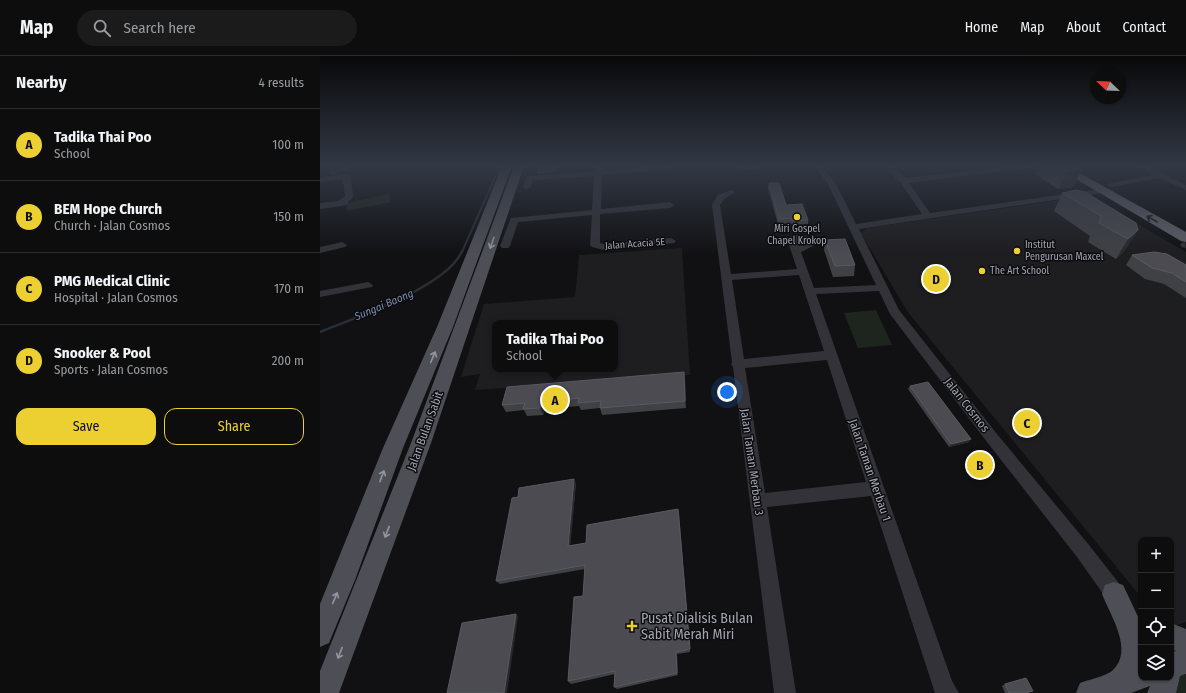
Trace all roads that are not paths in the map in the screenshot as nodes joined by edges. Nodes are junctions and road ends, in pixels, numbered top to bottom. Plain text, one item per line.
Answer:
1 (349, 196) edge
2 (500, 196) edge
3 (505, 196) edge
4 (597, 196) edge
5 (724, 196) edge
6 (838, 196) edge
7 (914, 196) edge
8 (1052, 196) edge
9 (1127, 196) edge
10 (1133, 196) edge
11 (670, 205) dead end
12 (320, 206) edge
13 (596, 212) junction
14 (928, 217) junction
15 (1186, 226) edge
16 (854, 227) junction
17 (671, 241) dead end
18 (1186, 243) edge
19 (342, 245) dead end
20 (505, 246) dead end
21 (320, 250) edge
22 (796, 251) dead end
23 (802, 272) junction
24 (726, 277) junction
25 (368, 285) dead end
26 (882, 288) junction
27 (809, 291) junction
28 (320, 294) edge
29 (831, 355) junction
30 (737, 364) junction
31 (876, 488) junction
32 (758, 501) junction
33 (1114, 594) junction
34 (1138, 621) edge
35 (320, 634) edge
36 (1174, 637) edge
37 (1186, 642) edge
38 (1186, 661) edge
39 (1174, 666) edge
40 (1174, 668) edge
41 (1186, 672) edge
42 (1131, 679) edge
43 (1166, 681) edge
44 (945, 691) edge
45 (325, 693) edge
46 (785, 693) edge
47 (1090, 693) edge
48 (1161, 693) edge

1 - 12 street
35 -> 2 main road, Jalan Bulan Sabit
3 -> 45 main road, Jalan Bulan Sabit
4 - 13 street
5 - 24 street, Jalan Taman Merbau 3
6 - 16 street, Jalan Cosmos
7 - 14 street
8 - 14 street
18 -> 9 highway
10 - 15 highway
11 - 13 street
13 - 17 street, Jalan Acacia 5E
13 - 20 street
14 - 16 street
16 - 26 street, Jalan Cosmos
19 - 21 street
22 - 23 street, Jalan Taman Merbau 1
23 - 24 street
23 - 27 street, Jalan Taman Merbau 1
24 - 30 street, Jalan Taman Merbau 3
25 - 28 street
26 - 27 street
26 - 33 street, Jalan Cosmos
27 - 29 street, Jalan Taman Merbau 1
29 - 30 street
29 - 31 street, Jalan Taman Merbau 1
30 - 32 street, Jalan Taman Merbau 3
31 - 32 street
31 - 44 street, Jalan Taman Merbau 1
32 - 46 street, Jalan Taman Merbau 3
33 - 34 street, Jalan Cosmos
33 - 42 main road
36 - 37 main road
38 - 39 main road
40 - 41 main road
42 - 47 main road
43 - 48 main road

